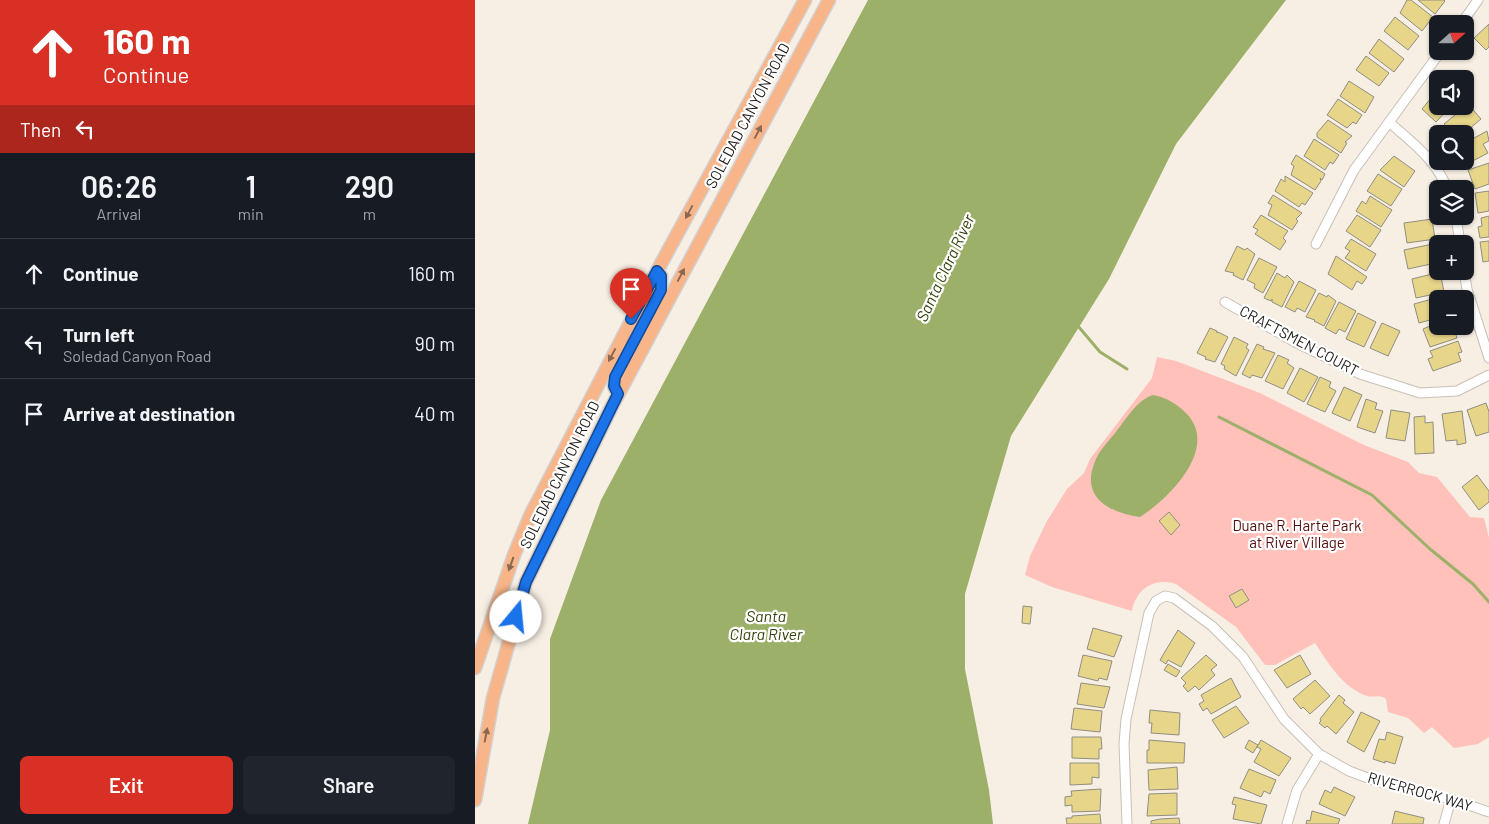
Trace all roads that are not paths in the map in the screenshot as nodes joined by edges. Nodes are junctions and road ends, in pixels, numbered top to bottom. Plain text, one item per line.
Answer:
1 (805, 0) edge
2 (829, 0) edge
3 (1479, 0) edge
4 (1468, 15) edge
5 (1434, 60) edge
6 (1389, 122) junction
7 (1444, 180) edge
8 (1315, 244) dead end
9 (657, 271) junction
10 (1466, 280) edge
11 (1225, 302) dead end
12 (1489, 358) edge
13 (1489, 375) edge
14 (618, 394) junction
15 (475, 668) edge
16 (1319, 754) junction
17 (475, 800) edge
18 (1451, 800) junction
19 (1489, 812) edge
20 (1127, 824) edge
21 (1287, 824) edge
22 (1444, 824) edge

1 -> 9 main road, SOLEDAD CANYON ROAD
14 -> 2 main road, SOLEDAD CANYON ROAD
3 - 4 street
5 - 6 street
6 - 7 street
6 - 8 street
9 - 14 main road
9 -> 15 main road, SOLEDAD CANYON ROAD
10 - 12 street
11 - 13 street, CRAFTSMEN COURT
17 -> 14 main road, SOLEDAD CANYON ROAD
16 - 18 street, RIVERROCK WAY
16 - 20 street, RIVERROCK WAY
16 - 21 street
18 - 19 street, RIVERROCK WAY
18 - 22 street

